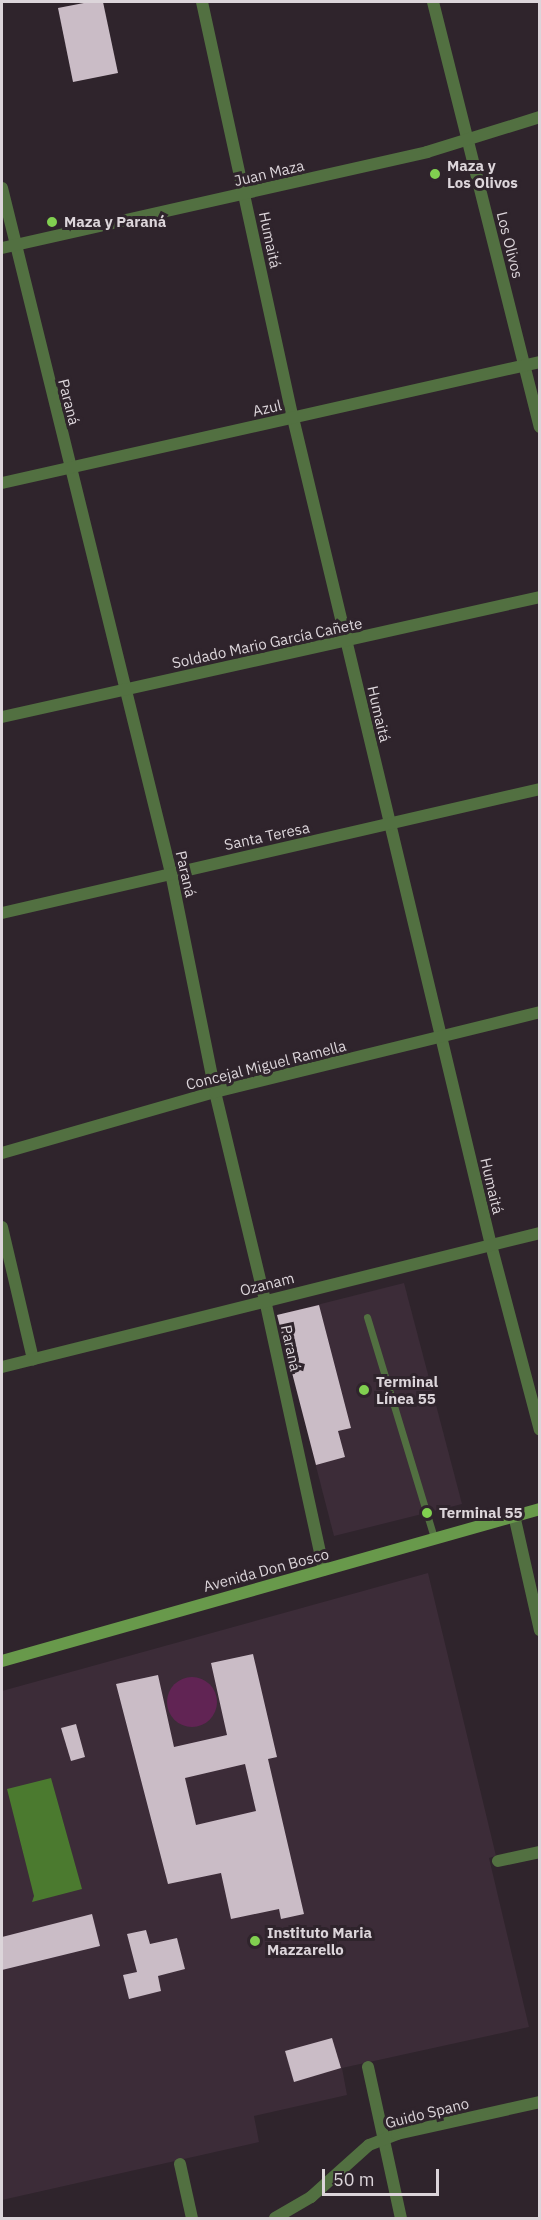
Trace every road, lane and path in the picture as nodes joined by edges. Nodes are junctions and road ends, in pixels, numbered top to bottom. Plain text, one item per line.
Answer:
1 (202, 2) edge
2 (433, 2) edge
3 (540, 117) edge
4 (470, 140) junction
5 (2, 188) edge
6 (245, 194) junction
7 (15, 245) junction
8 (2, 248) edge
9 (540, 362) edge
10 (524, 365) junction
11 (293, 418) junction
12 (540, 427) edge
13 (69, 468) junction
14 (2, 483) edge
15 (540, 597) edge
16 (347, 641) junction
17 (124, 689) junction
18 (2, 717) edge
19 (540, 789) edge
20 (390, 824) junction
21 (171, 873) junction
22 (2, 913) edge
23 (540, 1011) edge
24 (442, 1037) junction
25 (215, 1092) junction
26 (2, 1153) edge
27 (2, 1227) edge
28 (540, 1233) edge
29 (490, 1245) junction
30 (265, 1300) junction
31 (367, 1317) dead end
32 (33, 1359) junction
33 (2, 1367) edge
34 (540, 1430) edge
35 (540, 1509) edge
36 (514, 1515) junction
37 (434, 1538) junction
38 (324, 1570) junction
39 (540, 1630) edge
40 (2, 1661) edge
41 (540, 1852) edge
42 (498, 1861) dead end
43 (368, 2067) dead end
44 (540, 2102) edge
45 (384, 2139) junction
46 (180, 2164) dead end
47 (192, 2218) edge
48 (275, 2218) edge
49 (401, 2218) edge

1 - 6 street, Humaitá
2 - 4 street, Los Olivos
3 - 4 street, Juan Maza
4 - 6 street, Juan Maza
4 - 10 street, Los Olivos
5 - 7 street, Paraná
6 - 7 street, Juan Maza
6 - 11 street, Humaitá
7 - 8 street, Juan Maza
7 - 13 street, Paraná
9 - 10 street, Azul
10 - 11 street, Azul
10 - 12 street, Los Olivos
11 - 13 street, Azul
11 - 16 street, Humaitá
13 - 14 street, Azul
13 - 17 street, Paraná
15 - 16 street, Soldado Mario García Cañete
16 - 17 street, Soldado Mario García Cañete
16 - 20 street, Humaitá
17 - 18 street, Soldado Mario García Cañete
17 - 21 street, Paraná
19 - 20 street, Santa Teresa
20 - 21 street, Santa Teresa
20 - 24 street, Humaitá
21 - 22 street, Santa Teresa
21 - 25 street, Paraná
23 - 24 street, Concejal Miguel Ramella
24 - 25 street, Concejal Miguel Ramella
24 - 29 street, Humaitá
25 - 26 street, Concejal Miguel Ramella
25 - 30 street, Paraná
27 - 32 street
28 - 29 street, Ozanam
29 - 30 street, Ozanam
29 - 34 street, Humaitá
30 - 32 street, Ozanam
30 - 38 street, Paraná
31 - 37 lane
32 - 33 street, Ozanam
35 - 36 main road, Avenida Don Bosco
36 - 37 main road, Avenida Don Bosco
36 - 39 street
37 - 38 main road, Avenida Don Bosco
38 - 40 main road, Avenida Don Bosco
41 - 42 street
43 - 45 street
44 - 45 street, Guido Spano
45 - 48 street, Guido Spano
45 - 49 street
46 - 47 street

